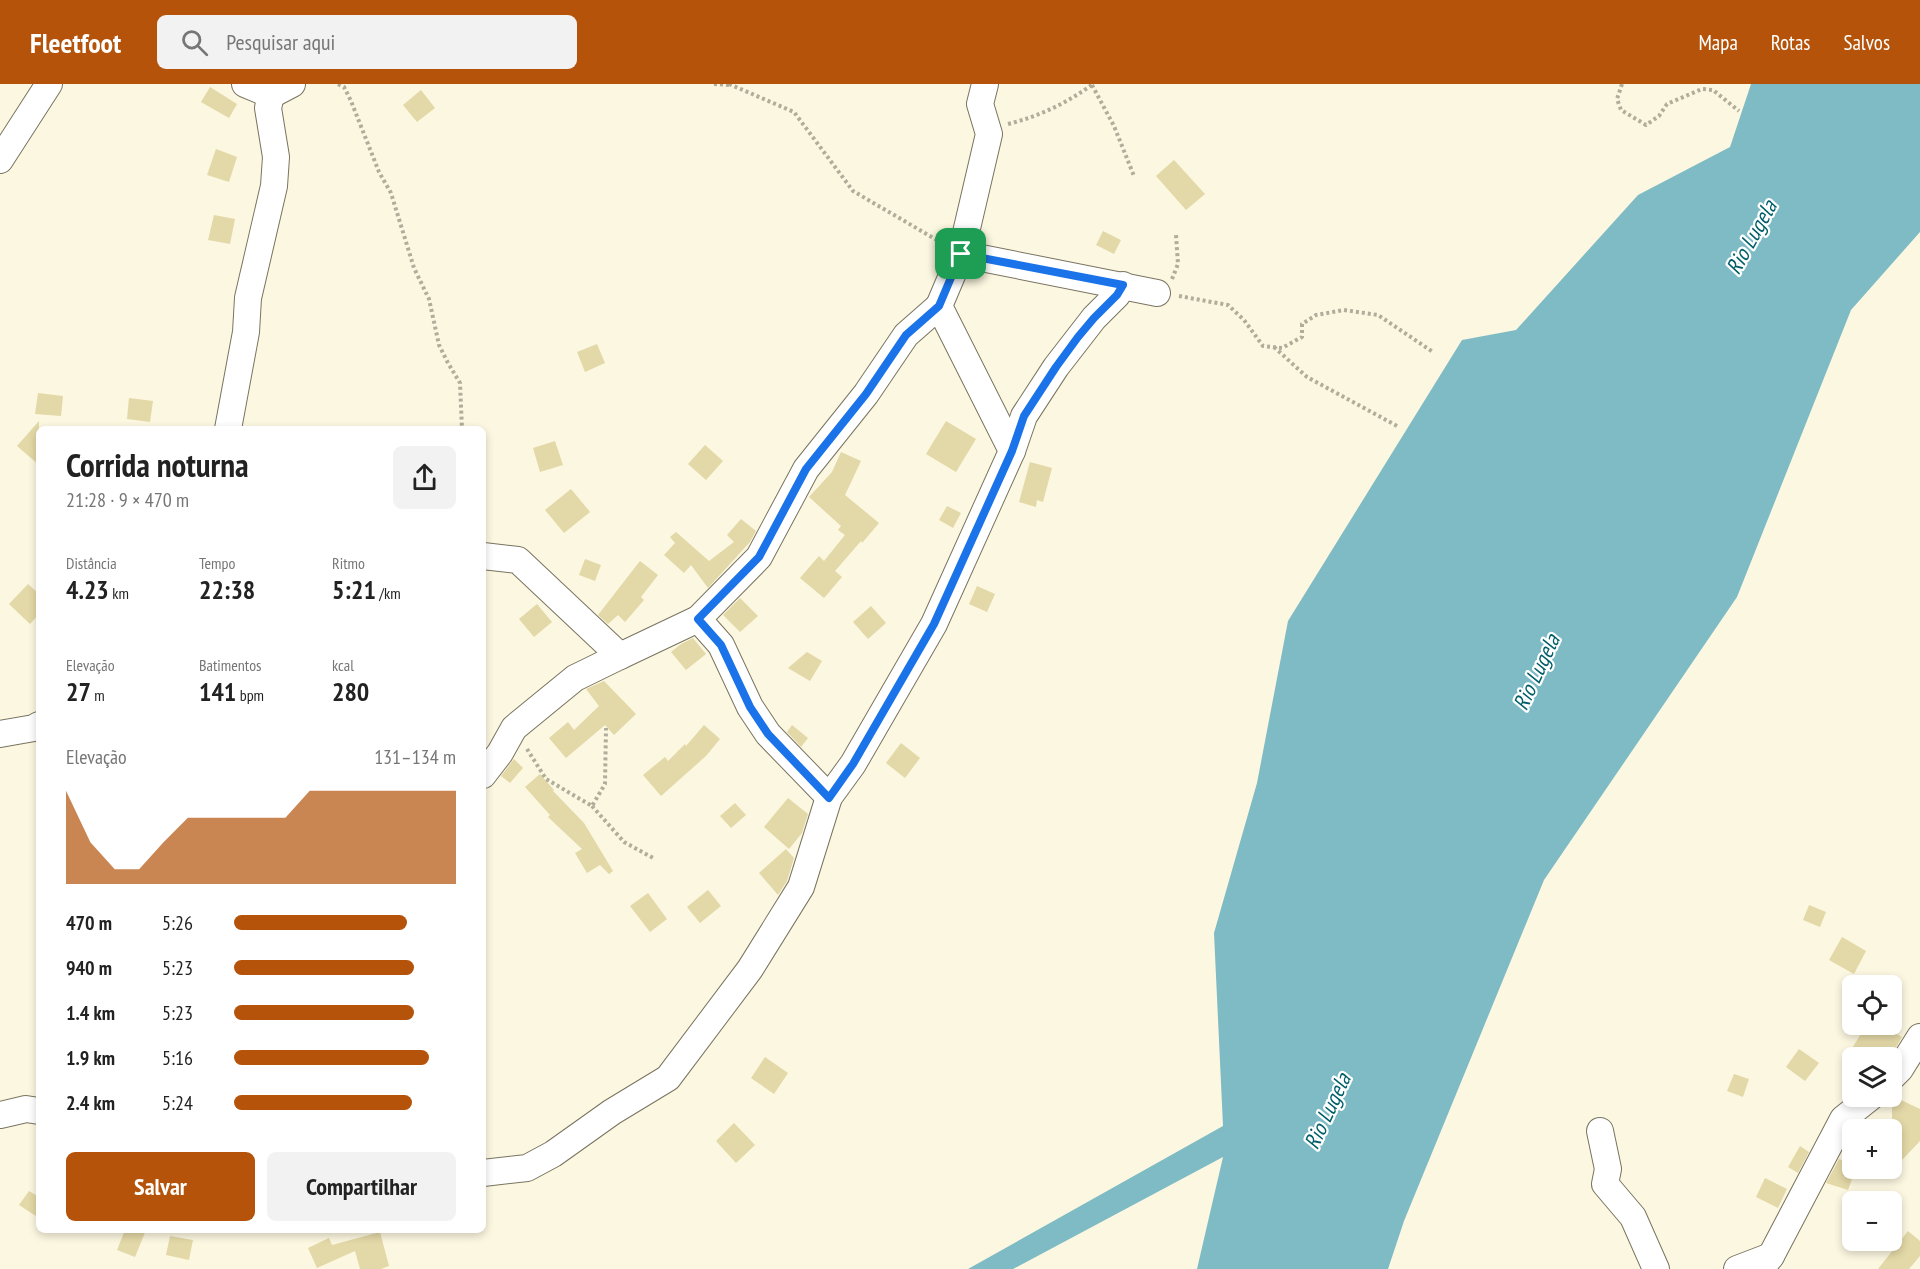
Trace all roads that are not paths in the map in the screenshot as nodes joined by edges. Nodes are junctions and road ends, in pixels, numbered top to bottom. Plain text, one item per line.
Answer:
1 (49, 84) edge
2 (245, 84) edge
3 (985, 84) edge
4 (281, 89) edge
5 (0, 160) edge
6 (961, 254) junction
7 (1123, 285) junction
8 (1157, 292) road end
9 (939, 306) junction
10 (229, 426) edge
11 (1012, 451) junction
12 (486, 556) edge
13 (698, 619) junction
14 (620, 656) junction
15 (36, 727) edge
16 (0, 734) edge
17 (486, 771) edge
18 (829, 798) junction
19 (1920, 1037) edge
20 (1902, 1066) edge
21 (1858, 1107) edge
22 (36, 1111) edge
23 (0, 1116) edge
24 (1600, 1131) dead end
25 (486, 1173) edge
26 (1766, 1262) edge
27 (1656, 1269) edge
28 (1737, 1269) edge

1 - 5 street
2 - 4 street
3 - 6 street
4 - 10 street
6 - 7 street
6 - 9 street
7 - 8 street
7 - 11 street
9 - 11 street
9 - 13 street
11 - 18 street
12 - 14 street
13 - 14 street
13 - 18 street
14 - 17 street
15 - 16 street
18 - 25 street
19 - 20 street
21 - 26 street
22 - 23 street
24 - 27 street
26 - 28 street

